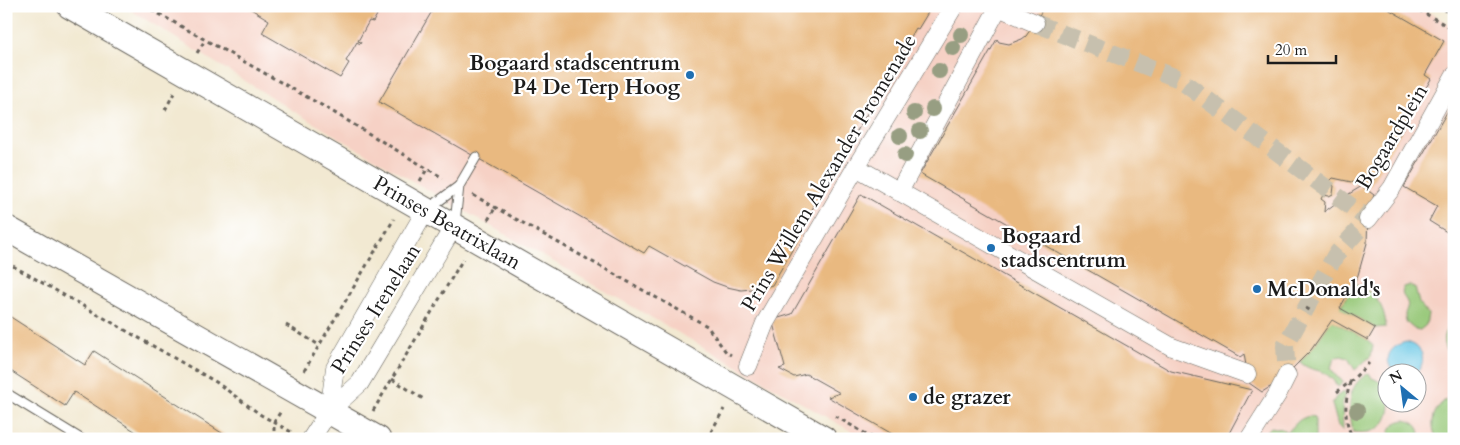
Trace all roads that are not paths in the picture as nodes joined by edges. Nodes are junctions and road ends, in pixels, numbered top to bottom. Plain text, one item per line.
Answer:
1 (70, 6) edge
2 (954, 6) edge
3 (998, 7) edge
4 (1035, 23) tunnel mouth
5 (1454, 76) edge
6 (476, 157) dead end
7 (856, 167) junction
8 (459, 186) junction
9 (899, 192) junction
10 (416, 205) junction
11 (1368, 219) dead end
12 (454, 226) junction
13 (6, 228) edge
14 (748, 366) road end
15 (1248, 374) dead end
16 (1287, 375) tunnel mouth
17 (6, 393) edge
18 (329, 411) junction
19 (370, 434) edge
20 (303, 436) edge
21 (81, 439) edge
22 (824, 439) edge
23 (1250, 439) edge

1 - 10 main road, Prinses Beatrixlaan
2 - 7 street, Prins Willem Alexander Promenade
3 - 4 street
3 - 9 street
5 - 11 street, Bogaardplein
6 - 8 lane
7 - 9 street
7 - 14 street, Prins Willem Alexander Promenade
8 - 10 lane
8 - 12 lane
9 - 15 street
10 - 12 main road, Prinses Beatrixlaan
10 - 18 street, Prinses Irenelaan
12 - 18 street, Prinses Irenelaan
12 - 22 main road, Prinses Beatrixlaan
13 - 18 main road
16 - 23 street
17 - 21 lane
18 - 19 main road
18 - 20 street, Prinses Irenelaan

